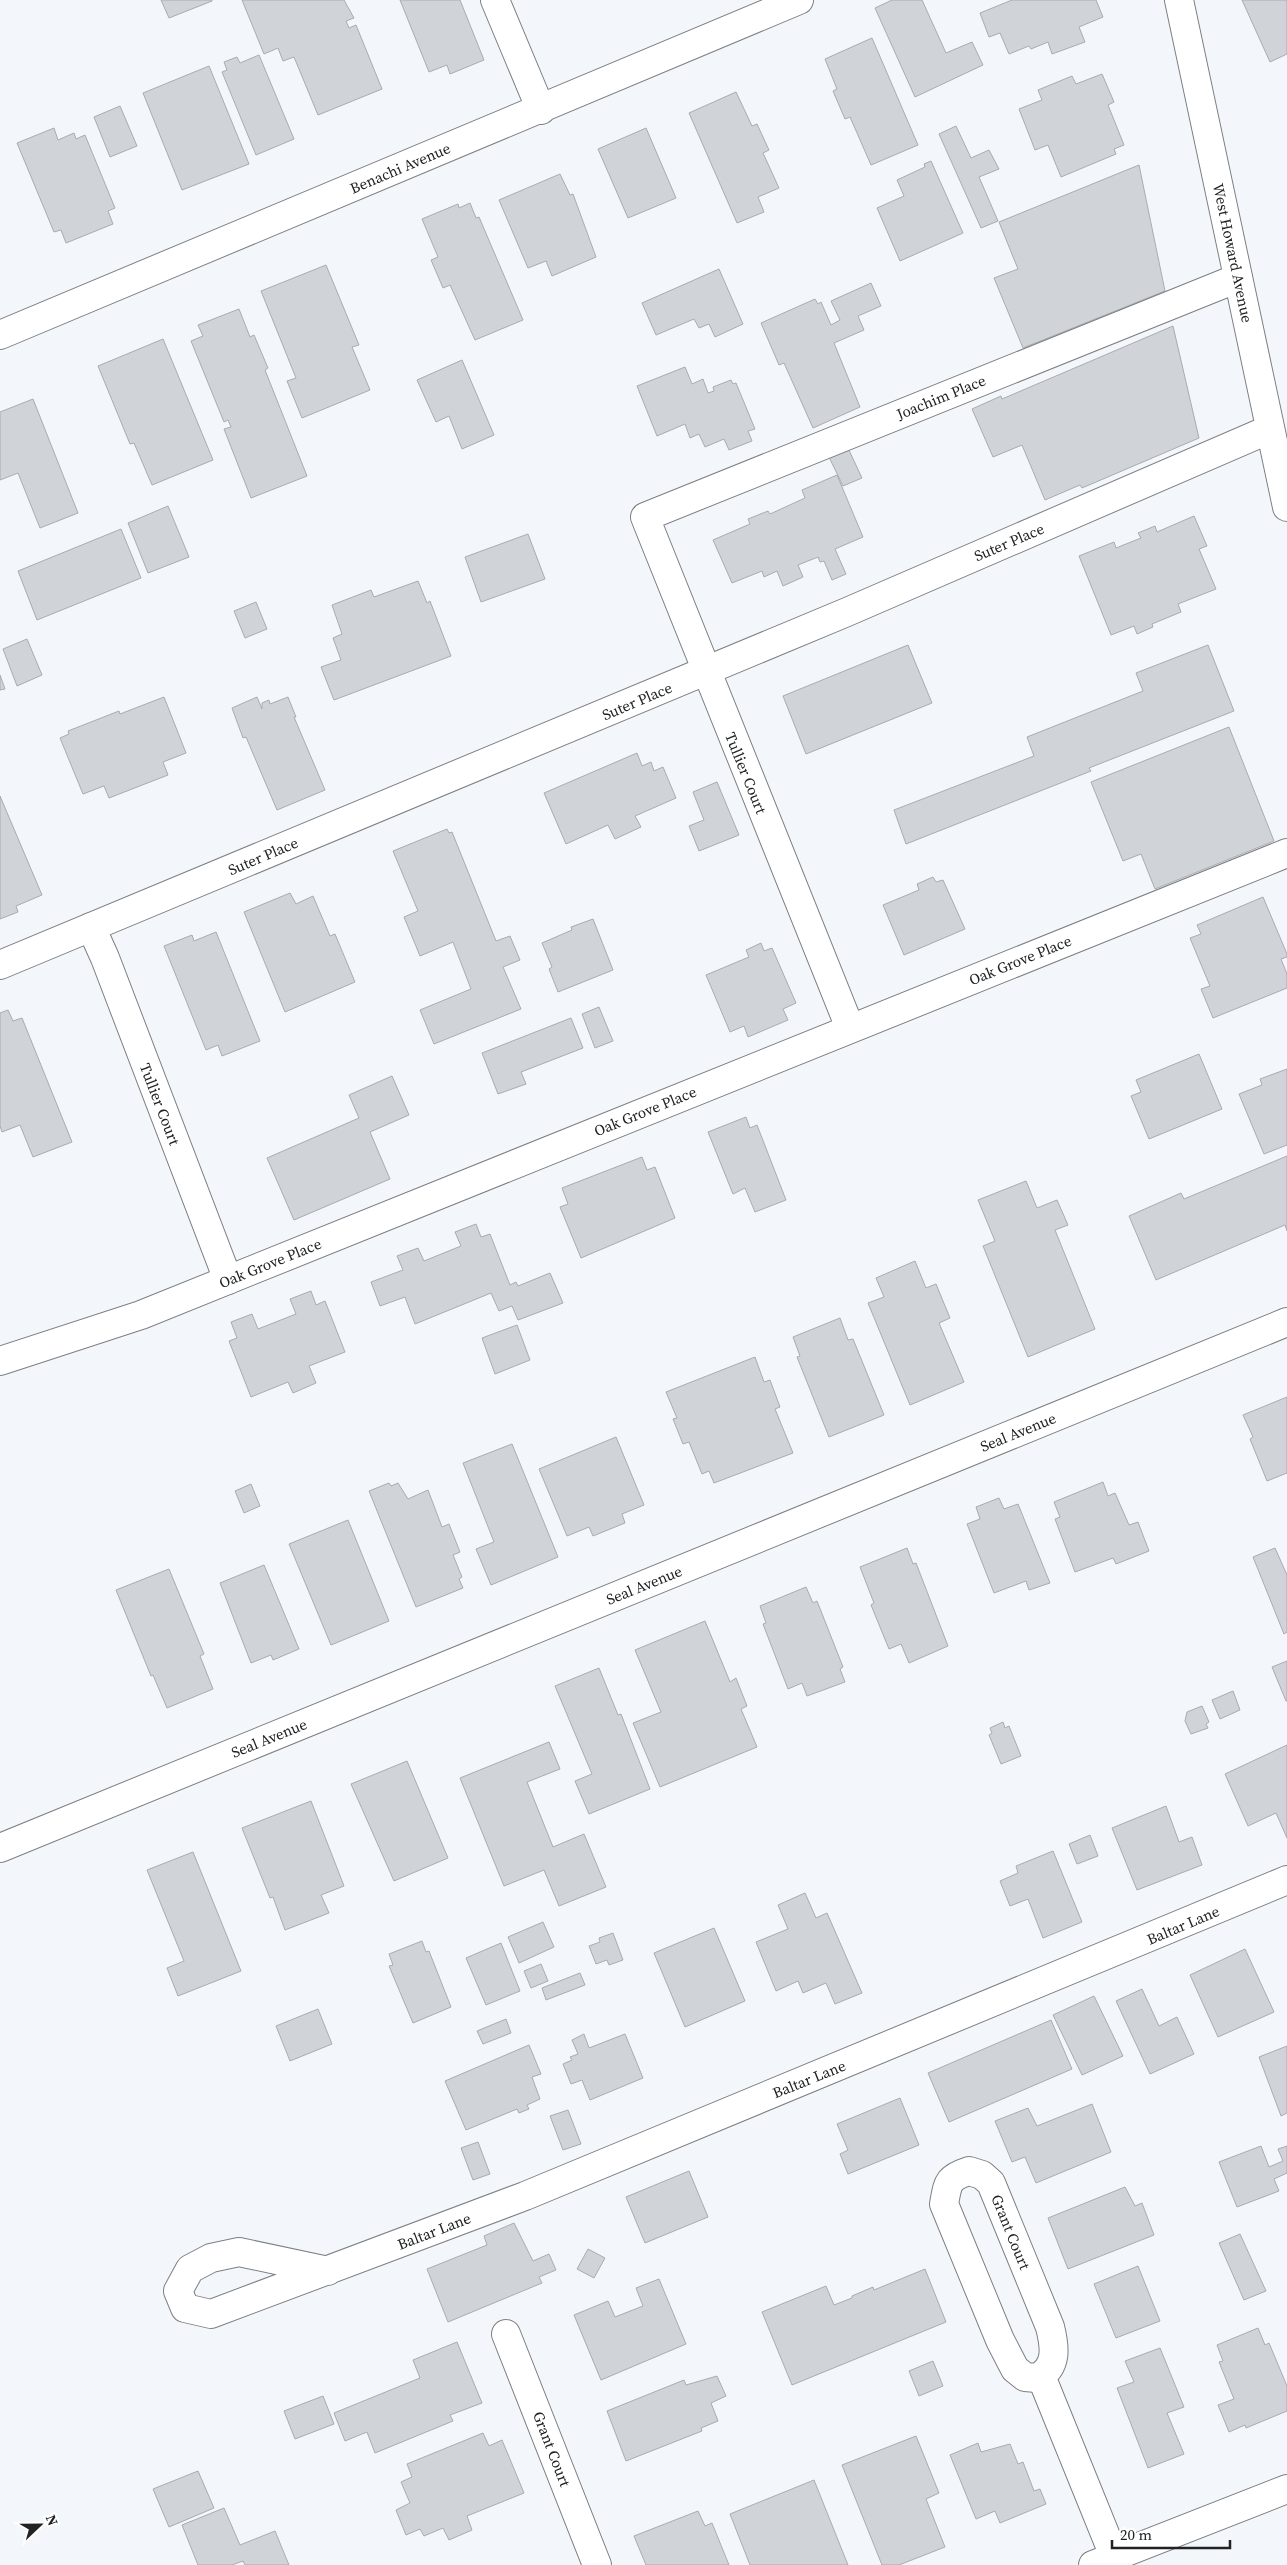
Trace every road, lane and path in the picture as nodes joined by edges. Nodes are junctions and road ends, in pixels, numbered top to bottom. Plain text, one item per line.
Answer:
1 (799, 0) edge
2 (1179, 0) edge
3 (496, 4) edge
4 (541, 110) junction
5 (1238, 278) junction
6 (0, 335) edge
7 (1270, 429) junction
8 (1287, 507) edge
9 (645, 517) joint
10 (706, 672) junction
11 (1287, 853) edge
12 (91, 927) junction
13 (0, 965) edge
14 (850, 1028) junction
15 (228, 1280) junction
16 (1287, 1322) edge
17 (0, 1361) edge
18 (0, 1848) edge
19 (1287, 1880) edge
20 (328, 2270) dead end
21 (506, 2334) dead end
22 (1042, 2376) junction
23 (1287, 2489) edge
24 (1103, 2560) edge
25 (597, 2565) edge

1 - 4 street, Benachi Avenue
2 - 5 street, West Howard Avenue
3 - 4 street
4 - 6 street, Benachi Avenue
5 - 7 street, West Howard Avenue
5 - 9 street, Joachim Place
7 - 8 street, West Howard Avenue
7 - 10 street, Suter Place
9 - 10 street, Tullier Court
10 - 12 street, Suter Place
10 - 14 street, Tullier Court
11 - 14 street, Oak Grove Place
12 - 13 street, Suter Place
12 - 15 street, Tullier Court
14 - 15 street, Oak Grove Place
15 - 17 street, Oak Grove Place
16 - 18 street, Seal Avenue
19 - 20 street, Baltar Lane
21 - 25 street, Grant Court
22 - 22 street, Grant Court
22 - 24 street
23 - 24 street

